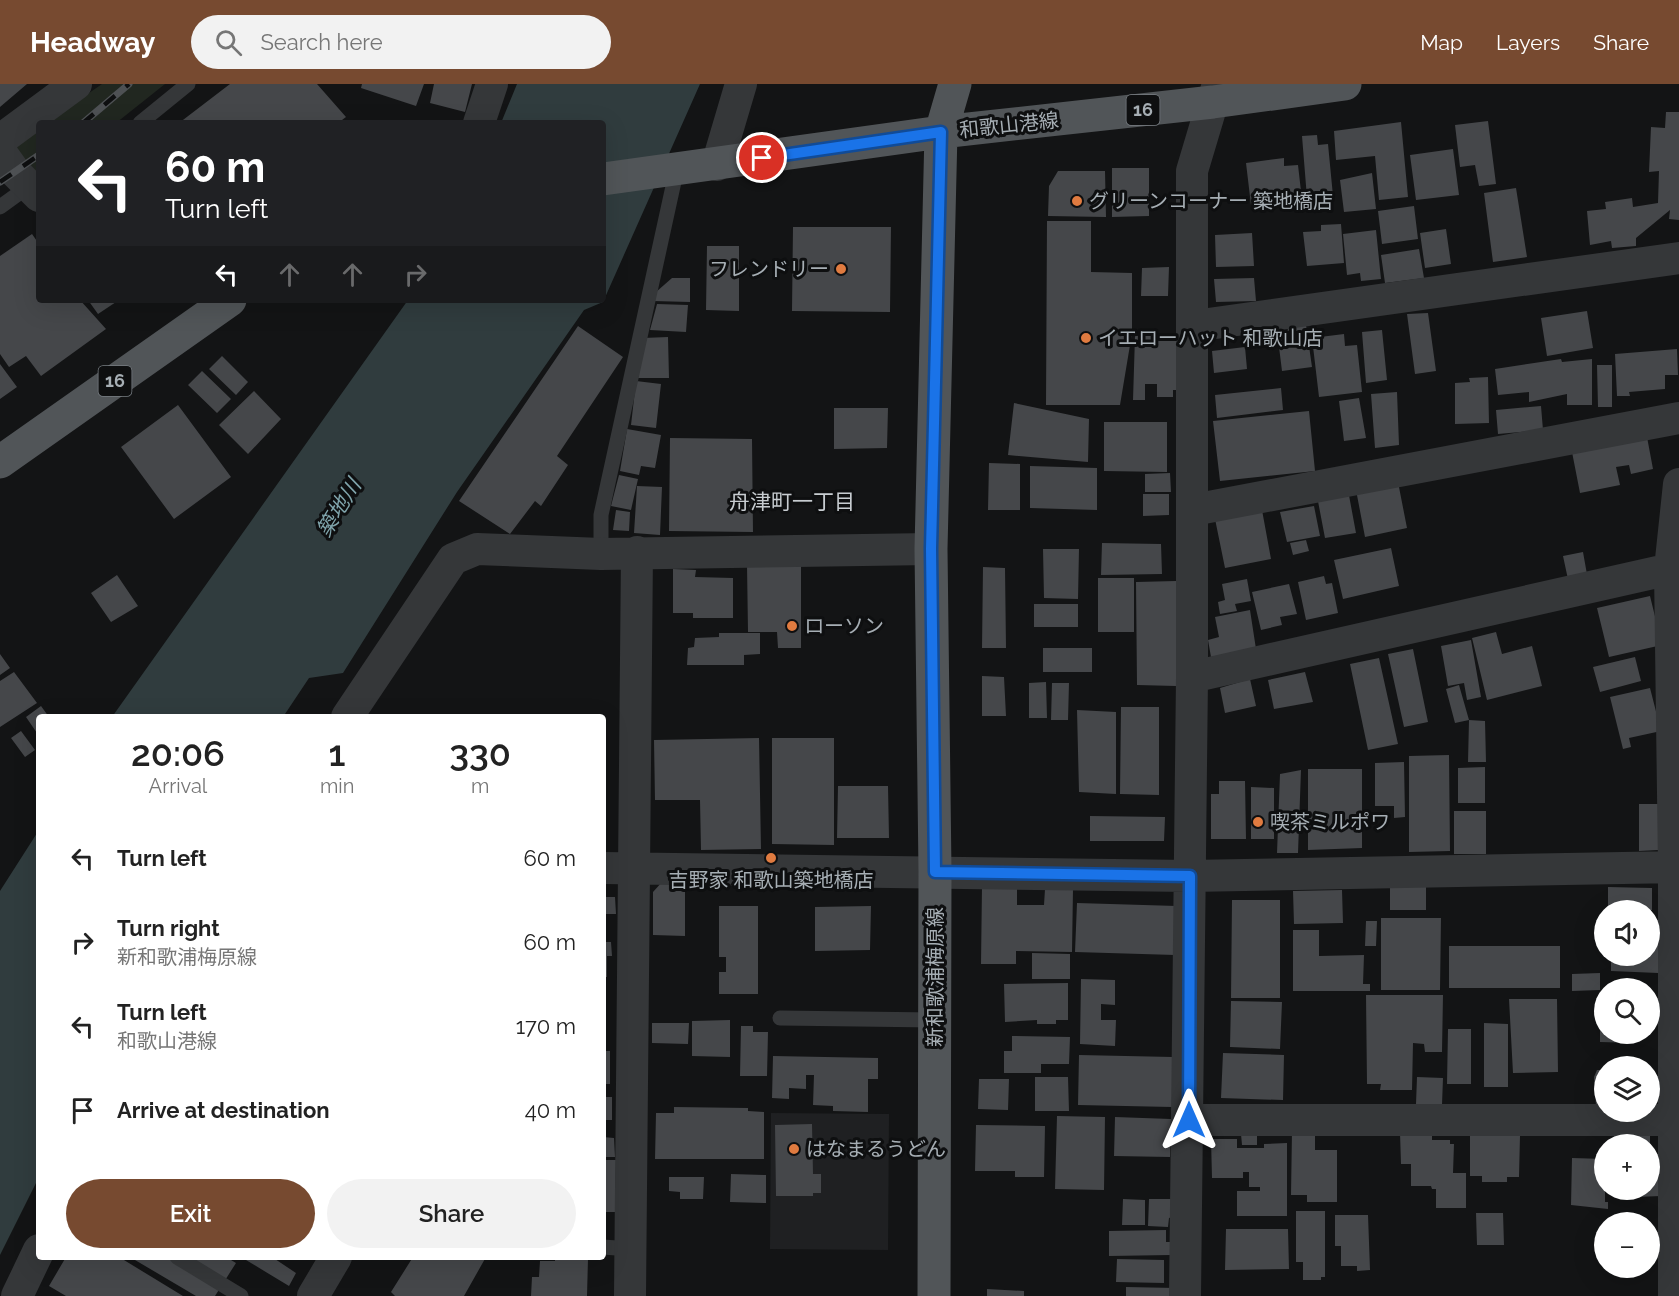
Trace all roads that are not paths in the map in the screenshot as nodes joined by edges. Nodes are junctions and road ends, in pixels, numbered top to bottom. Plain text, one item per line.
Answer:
1 (76, 84) edge
2 (188, 84) edge
3 (492, 84) edge
4 (741, 84) edge
5 (955, 84) edge
6 (1345, 84) edge
7 (1216, 93) edge
8 (144, 120) edge
9 (480, 120) edge
10 (941, 132) junction
11 (0, 140) edge
12 (0, 152) edge
13 (717, 165) junction
14 (674, 169) junction
15 (606, 179) edge
16 (34, 191) edge
17 (0, 207) edge
18 (1679, 258) edge
19 (216, 303) edge
20 (1194, 326) junction
21 (1679, 418) edge
22 (0, 462) edge
23 (1679, 484) edge
24 (1193, 510) junction
25 (931, 549) junction
26 (637, 552) junction
27 (601, 554) junction
28 (1674, 568) edge
29 (1192, 677) junction
30 (349, 714) edge
31 (1676, 867) edge
32 (606, 868) edge
33 (635, 869) junction
34 (935, 872) junction
35 (1190, 876) junction
36 (780, 1018) dead end
37 (935, 1020) junction
38 (1189, 1120) junction
39 (1673, 1120) junction
40 (617, 1248) edge
41 (36, 1256) edge
42 (182, 1260) edge
43 (334, 1260) edge
44 (17, 1296) edge
45 (241, 1296) edge
46 (313, 1296) edge
47 (630, 1296) edge
48 (934, 1296) edge
49 (1185, 1296) edge
50 (1674, 1296) edge

1 - 11 street
2 - 8 lane
3 - 9 street
4 - 13 street
5 - 10 main road, 新和歌浦梅原線
6 - 7 main road, 和歌山港線 / 16
7 - 10 main road, 和歌山港線 / 16
7 - 20 street
10 - 13 main road, 和歌山港線 / 16
10 - 25 main road, 新和歌浦梅原線
12 - 16 street
13 - 14 main road, 和歌山港線 / 16
14 - 15 main road, 和歌山港線 / 16
14 - 27 lane
16 - 17 lane
18 - 20 street
19 - 22 main road, 16
20 - 24 street
21 - 24 street
23 - 28 street
24 - 29 street
25 - 26 street
25 - 34 main road, 新和歌浦梅原線
26 - 27 street
26 - 33 street
27 - 30 street
28 - 29 street
28 - 31 street
29 - 35 street
31 - 35 street
31 - 39 street
32 - 33 street
33 - 34 street
33 - 40 street
34 - 35 street
34 - 37 main road, 新和歌浦梅原線
35 - 38 street
36 - 37 lane
37 - 48 main road, 新和歌浦梅原線
38 - 39 street
38 - 49 street
39 - 50 street
40 - 47 street
41 - 44 street
42 - 45 lane
43 - 46 street

